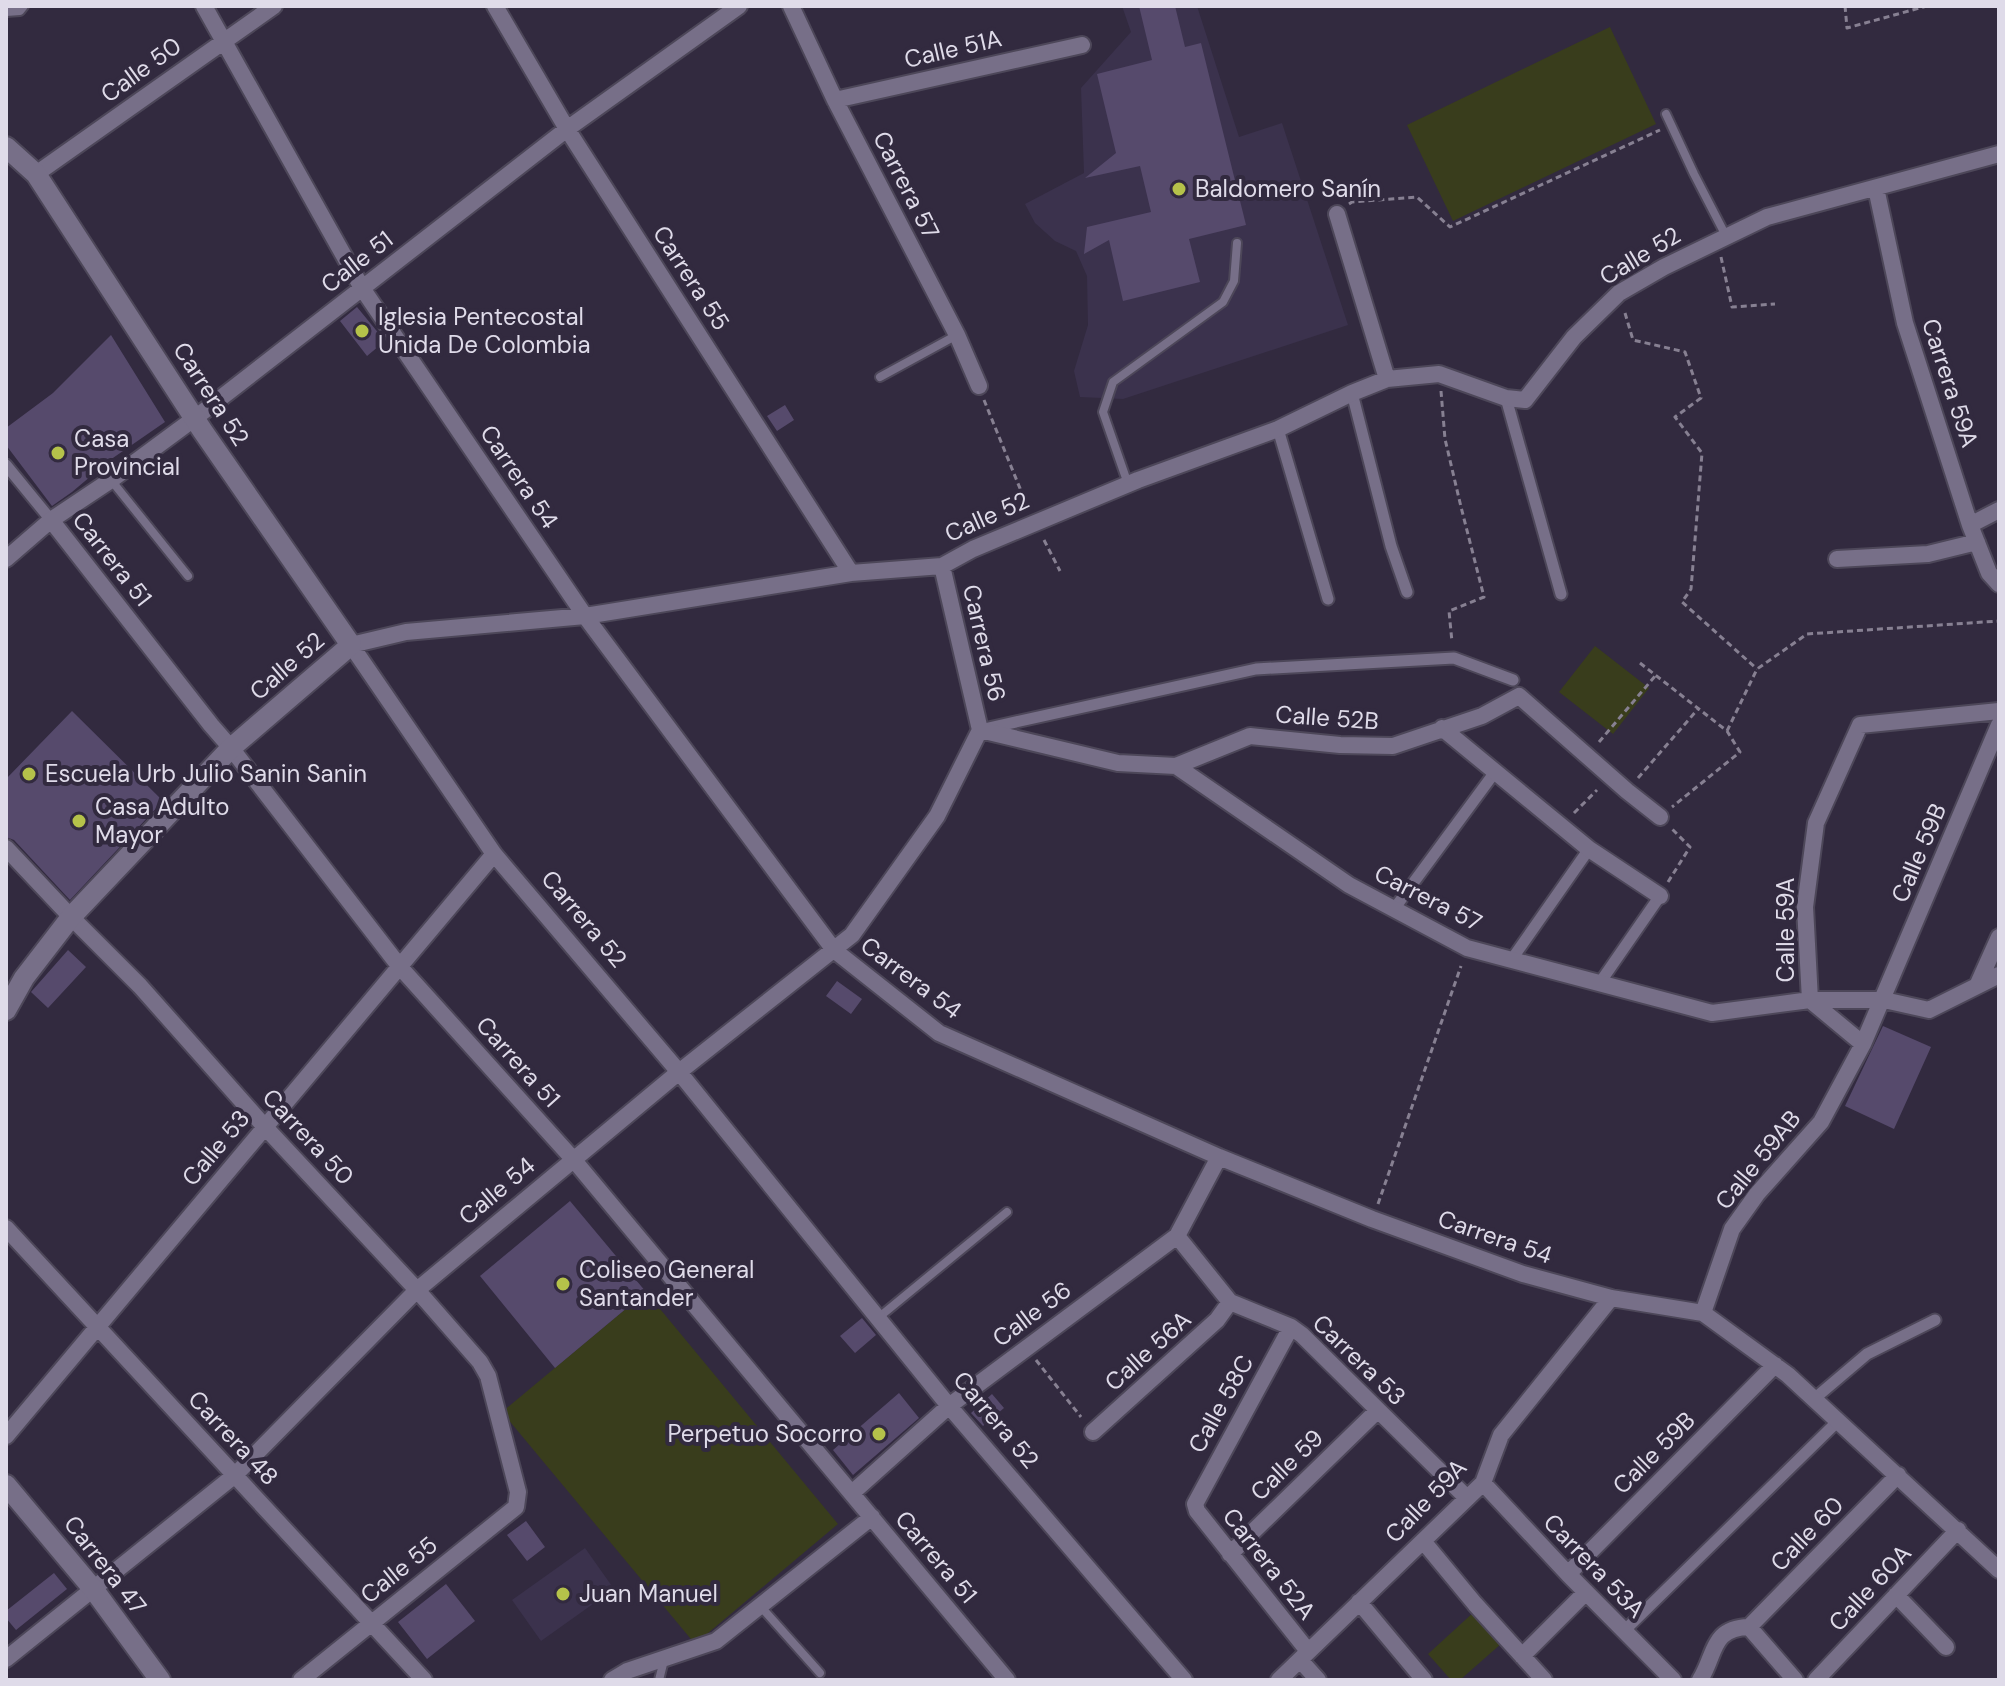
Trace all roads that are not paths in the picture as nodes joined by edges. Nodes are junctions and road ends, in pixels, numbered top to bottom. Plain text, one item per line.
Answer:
1 (24, 6) edge
2 (204, 6) edge
3 (274, 6) edge
4 (495, 6) edge
5 (739, 6) edge
6 (791, 6) edge
7 (6, 12) edge
8 (224, 40) junction
9 (1082, 45) dead end
10 (835, 100) junction
11 (1666, 114) dead end
12 (567, 129) junction
13 (8, 153) edge
14 (1999, 154) edge
15 (36, 174) junction
16 (1876, 188) junction
17 (1337, 214) road end
18 (1722, 239) junction
19 (1237, 243) dead end
20 (362, 288) junction
21 (957, 335) junction
22 (880, 377) dead end
23 (1387, 379) junction
24 (979, 386) road end
25 (1352, 393) junction
26 (1506, 398) junction
27 (195, 418) junction
28 (1278, 429) junction
29 (6, 465) edge
30 (111, 480) junction
31 (1129, 484) junction
32 (1999, 510) edge
33 (51, 520) junction
34 (1970, 525) junction
35 (1977, 542) junction
36 (6, 559) edge
37 (1837, 559) dead end
38 (942, 566) junction
39 (851, 573) junction
40 (188, 576) dead end
41 (1999, 584) edge
42 (1407, 592) dead end
43 (1561, 594) dead end
44 (1328, 599) dead end
45 (585, 616) junction
46 (351, 645) junction
47 (1516, 688) junction
48 (1999, 711) edge
49 (1999, 725) edge
50 (1442, 728) junction
51 (980, 730) junction
52 (231, 748) junction
53 (1176, 766) junction
54 (1495, 772) junction
55 (1660, 817) road end
56 (6, 848) edge
57 (1589, 849) junction
58 (494, 854) junction
59 (1660, 896) joint
60 (1394, 909) junction
61 (71, 917) junction
62 (1999, 937) edge
63 (834, 950) junction
64 (1512, 959) junction
65 (400, 967) junction
66 (1999, 975) edge
67 (1599, 984) junction
68 (1977, 986) junction
69 (1810, 1000) junction
70 (1884, 1000) junction
71 (6, 1010) edge
72 (1863, 1044) junction
73 (679, 1072) junction
74 (265, 1127) junction
75 (1219, 1157) junction
76 (573, 1159) junction
77 (1007, 1212) dead end
78 (6, 1228) edge
79 (1177, 1236) junction
80 (417, 1290) junction
81 (1611, 1298) junction
82 (1230, 1302) junction
83 (1703, 1313) junction
84 (878, 1318) junction
85 (1935, 1320) dead end
86 (97, 1326) junction
87 (1291, 1327) junction
88 (1775, 1365) junction
89 (1814, 1399) junction
90 (949, 1406) junction
91 (1377, 1411) junction
92 (1838, 1421) junction
93 (1093, 1432) road end
94 (6, 1436) edge
95 (235, 1475) junction
96 (1898, 1475) junction
97 (1483, 1483) junction
98 (6, 1485) edge
99 (518, 1492) joint
100 (852, 1493) junction
101 (1467, 1498) junction
102 (1195, 1504) joint
103 (872, 1517) junction
104 (1958, 1530) junction
105 (1423, 1541) junction
106 (1230, 1554) junction
107 (1999, 1570) edge
108 (1568, 1574) junction
109 (94, 1590) junction
110 (1586, 1592) junction
111 (1896, 1595) junction
112 (1359, 1602) junction
113 (761, 1607) junction
114 (371, 1623) junction
115 (1749, 1627) junction
116 (1624, 1631) junction
117 (1946, 1647) dead end
118 (1304, 1656) junction
119 (1522, 1656) junction
120 (6, 1659) edge
121 (664, 1659) junction
122 (820, 1673) dead end
123 (160, 1680) edge
124 (301, 1680) edge
125 (424, 1680) edge
126 (612, 1680) edge
127 (659, 1680) edge
128 (1007, 1680) edge
129 (1184, 1680) edge
130 (1279, 1680) edge
131 (1318, 1680) edge
132 (1424, 1680) edge
133 (1544, 1680) edge
134 (1673, 1680) edge
135 (1700, 1680) edge
136 (1795, 1680) edge
137 (1816, 1680) edge

1 - 7 lane
2 - 8 street, Carrera 54
3 - 8 street, Calle 50
4 - 12 street, Carrera 55
5 - 12 street, Calle 51
6 - 10 street, Carrera 57
8 - 15 street, Calle 50
8 - 20 street, Carrera 54
9 - 10 street, Calle 51A
10 - 21 street, Carrera 57
11 - 18 lane
12 - 20 street, Calle 51
12 - 39 street, Carrera 55
13 - 15 street, Carrera 52
14 - 16 street, Calle 52
15 - 27 street, Carrera 52
16 - 18 street, Calle 52
16 - 34 street, Carrera 59A
17 - 23 street
18 - 26 street, Calle 52
19 - 31 lane
20 - 27 street, Calle 51
20 - 45 street, Carrera 54
21 - 22 lane
21 - 24 street, Carrera 57
23 - 25 street, Calle 52
23 - 26 street, Calle 52
25 - 28 street, Calle 52
25 - 42 street
26 - 43 street
27 - 30 street, Calle 51
27 - 46 street, Carrera 52
28 - 31 street, Calle 52
28 - 44 street
29 - 33 street, Carrera 51
30 - 33 street, Calle 51
30 - 40 lane
31 - 38 street, Calle 52
32 - 34 street
33 - 36 street, Calle 51
33 - 52 street, Carrera 51
34 - 35 street, Carrera 59A
35 - 37 street
35 - 41 street, Carrera 59A
38 - 39 street, Calle 52
38 - 51 street, Carrera 56
39 - 45 street, Calle 52
45 - 46 street, Calle 52
45 - 63 street, Carrera 54
46 - 52 street, Calle 52
46 - 58 street, Carrera 52
47 - 50 street, Calle 52B
47 - 51 street
47 - 55 street
48 - 69 street, Calle 59A
49 - 70 street, Calle 59B
50 - 53 street, Calle 52B
50 - 54 street
51 - 53 street
51 - 63 street, Calle 54
52 - 61 street, Calle 52
52 - 65 street, Carrera 51
53 - 60 street, Carrera 57
54 - 57 street
54 - 60 street
56 - 61 street, Carrera 50
57 - 59 street
57 - 64 street
58 - 65 street, Calle 53
58 - 73 street, Carrera 52
59 - 67 street
60 - 64 street, Carrera 57
61 - 71 street, Calle 52
61 - 74 street, Carrera 50
62 - 68 street
63 - 73 street, Calle 54
63 - 75 street, Carrera 54
64 - 67 street, Carrera 57
65 - 74 street, Calle 53
65 - 76 street, Carrera 51
66 - 68 street, Carrera 57
67 - 69 street, Carrera 57
68 - 70 street, Carrera 57
69 - 70 street, Carrera 57
69 - 72 street
70 - 72 street, Calle 59AB
72 - 83 street, Calle 59AB
73 - 76 street, Calle 54
73 - 84 street, Carrera 52
74 - 80 street, Carrera 50
74 - 86 street, Calle 53
75 - 79 street, Calle 56
75 - 81 street, Carrera 54
76 - 80 street, Calle 54
76 - 100 street, Carrera 51
77 - 84 lane
78 - 86 street, Carrera 48
79 - 82 street, Carrera 53
79 - 90 street, Calle 56
80 - 95 street, Calle 54
80 - 99 street, Carrera 50
81 - 83 street, Carrera 54
81 - 97 street, Calle 59A
82 - 87 street, Carrera 53
82 - 93 street, Calle 56A
83 - 88 street, Carrera 54
84 - 90 street, Carrera 52
85 - 89 street
86 - 94 street, Calle 53
86 - 95 street, Carrera 48
87 - 91 street, Carrera 53
87 - 102 street, Calle 58C
88 - 89 street, Carrera 54
88 - 108 street, Calle 59B
89 - 92 street, Carrera 54
90 - 100 street, Calle 56
90 - 129 street, Carrera 52
91 - 101 street, Carrera 53
91 - 106 street, Calle 59
92 - 96 street, Carrera 54
92 - 116 street
95 - 109 street, Calle 54
95 - 114 street, Carrera 48
96 - 104 street, Carrera 54
96 - 115 street, Calle 60
97 - 101 street, Calle 59A
97 - 108 street, Carrera 53A
98 - 109 street, Carrera 47
99 - 114 street, Calle 55
100 - 103 street, Carrera 51
101 - 105 street, Calle 59A
102 - 106 street, Carrera 52A
103 - 113 street
103 - 128 street, Carrera 51
104 - 107 street, Carrera 54
104 - 111 street, Calle 60A
105 - 112 street, Calle 59A
105 - 119 street
106 - 118 street, Carrera 52A
108 - 110 street, Carrera 53A
109 - 120 street, Calle 54
109 - 123 street, Carrera 47
110 - 116 street, Carrera 53A
110 - 119 street
111 - 117 street
111 - 137 street, Calle 60A
112 - 118 street, Calle 59A
112 - 132 street
113 - 121 street
113 - 122 lane
114 - 124 street, Calle 55
114 - 125 street, Carrera 48
115 - 135 street, Calle 60
115 - 136 street
116 - 134 street, Carrera 53A
118 - 130 street, Calle 59A
118 - 131 street, Carrera 52A
119 - 133 street
121 - 126 street
121 - 127 lane

